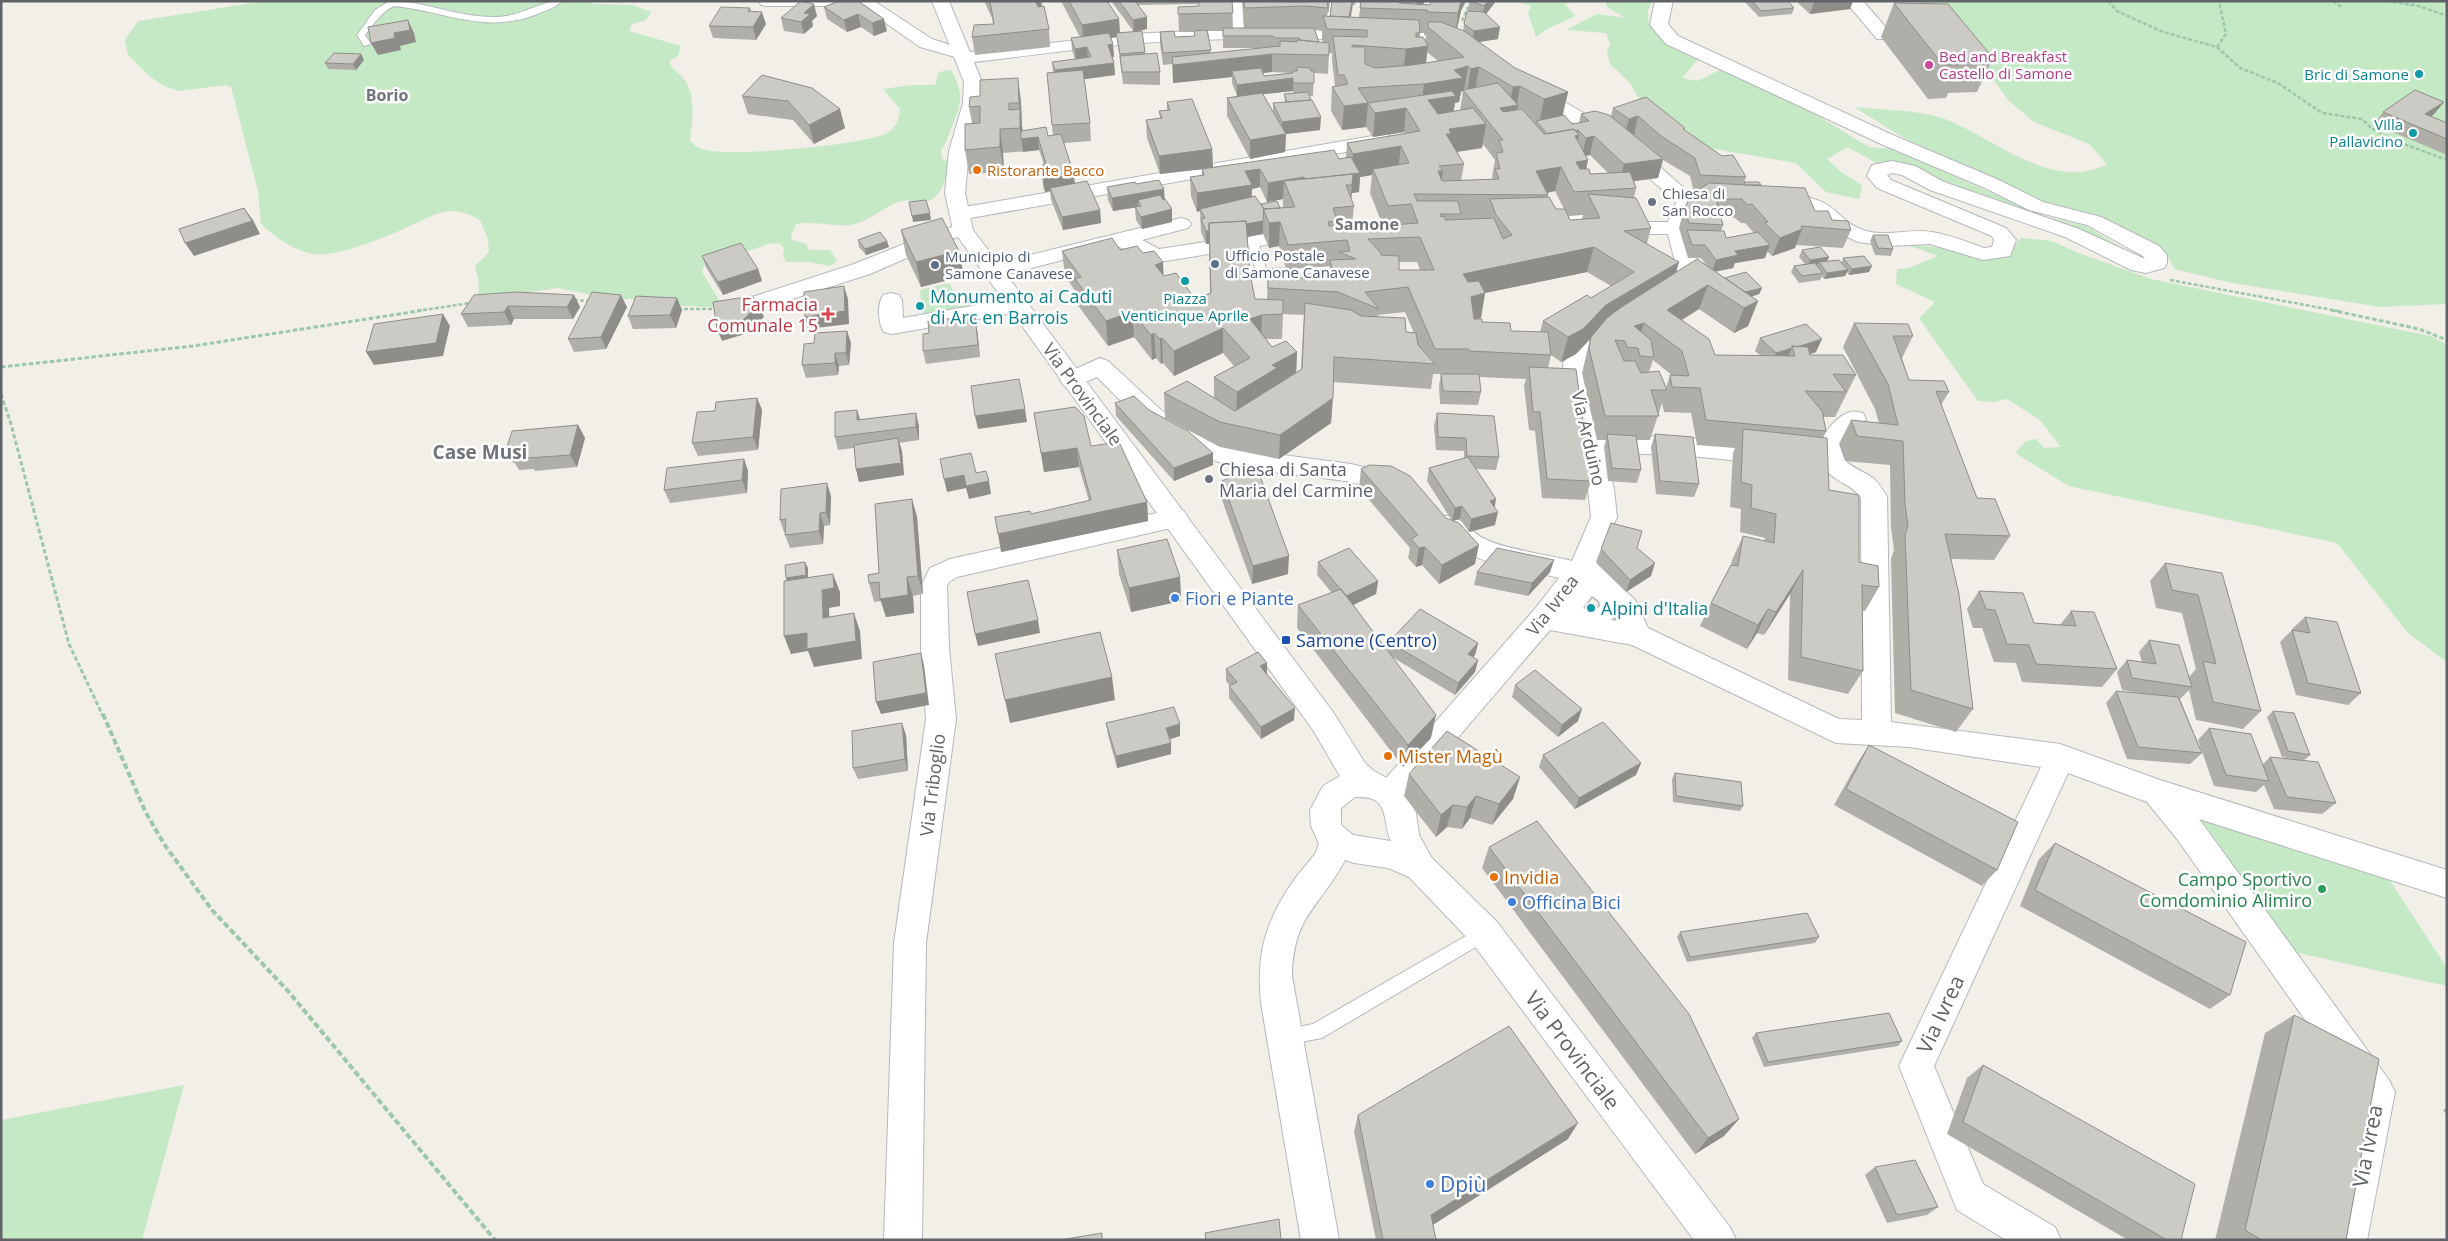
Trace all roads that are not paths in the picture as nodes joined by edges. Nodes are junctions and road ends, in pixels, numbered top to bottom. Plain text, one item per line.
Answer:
1 (558, 1) edge
2 (767, 1) edge
3 (844, 1) edge
4 (862, 1) edge
5 (940, 1) edge
6 (1236, 1) edge
7 (1330, 1) edge
8 (1664, 1) edge
9 (1853, 1) edge
10 (1237, 34) junction
11 (1327, 34) junction
12 (1883, 35) dead end
13 (367, 44) edge
14 (1476, 50) edge
15 (964, 56) junction
16 (1519, 82) edge
17 (1401, 137) edge
18 (1760, 200) edge
19 (1514, 221) edge
20 (962, 222) junction
21 (1181, 224) dead end
22 (1676, 228) junction
23 (1259, 240) joint
24 (1113, 241) junction
25 (1339, 269) edge
26 (993, 271) junction
27 (891, 300) dead end
28 (1656, 300) edge
29 (757, 303) edge
30 (1018, 305) junction
31 (1632, 315) edge
32 (1072, 380) junction
33 (1854, 419) edge
34 (1591, 444) junction
35 (1813, 459) junction
36 (1175, 518) junction
37 (1585, 575) junction
38 (1544, 618) junction
39 (1638, 635) junction
40 (1877, 733) junction
41 (1341, 752) junction
42 (2060, 757) junction
43 (1339, 790) junction
44 (2158, 793) junction
45 (1388, 801) junction
46 (1347, 852) junction
47 (1420, 867) junction
48 (2447, 884) edge
49 (1485, 934) junction
50 (1284, 1038) junction
51 (903, 1240) edge
52 (1320, 1240) edge
53 (1717, 1240) edge
54 (2042, 1240) edge
55 (2348, 1240) edge

1 - 13 lane
2 - 3 street
4 - 15 street
5 - 15 street, Via Provinciale
6 - 10 street
7 - 11 street
8 - 18 street
9 - 12 street
10 - 11 street
10 - 15 street
11 - 14 street
15 - 20 street, Via Provinciale
16 - 22 street
17 - 20 street
19 - 22 street
20 - 26 street, Via Provinciale
20 - 29 street
21 - 24 street
22 - 28 street
23 - 24 street
23 - 25 lane
24 - 26 street
26 - 30 street, Via Provinciale
27 - 30 street
30 - 32 street, Via Provinciale
31 - 34 street, Via Arduino
32 - 36 street, Via Provinciale
32 - 37 street
33 - 35 street
34 - 35 street
34 - 37 street, Via Arduino
35 - 40 street
36 - 41 street, Via Provinciale
36 - 51 street, Via Triboglio
37 - 38 street, Via Ivrea
37 - 39 street, Via Ivrea
38 - 39 street
38 - 45 street, Via Ivrea
39 - 40 street
40 - 42 street
41 - 43 street, Via Provinciale
41 - 45 street, Via Provinciale
42 - 44 street
42 - 54 street, Via Ivrea
43 - 45 street
43 - 46 street, Via Provinciale
44 - 48 street
44 - 55 street, Via Ivrea
45 - 46 street
45 - 47 street, Via Provinciale
46 - 47 street, Via Provinciale
46 - 50 street
47 - 49 street, Via Provinciale
49 - 50 lane
49 - 53 street, Via Provinciale
50 - 52 street

